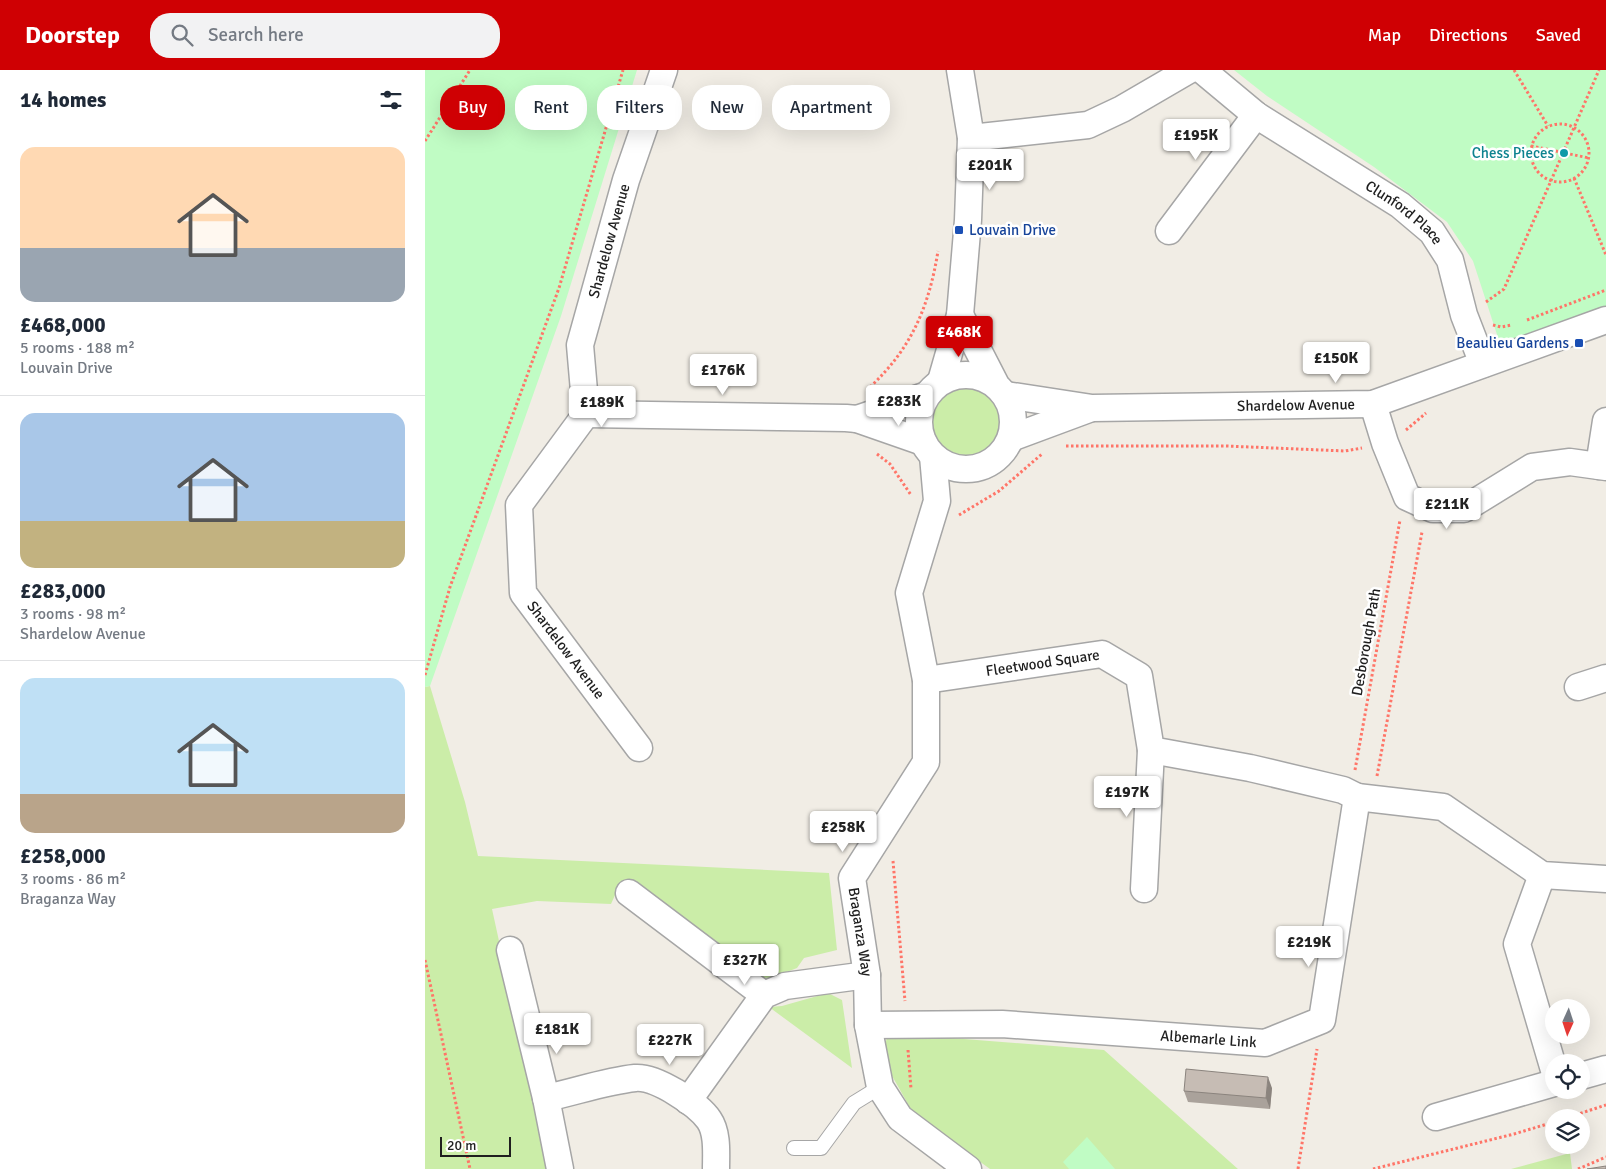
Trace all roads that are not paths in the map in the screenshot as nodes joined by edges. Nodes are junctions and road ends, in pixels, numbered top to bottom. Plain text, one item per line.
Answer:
1 (664, 70) edge
2 (960, 70) edge
3 (1189, 70) edge
4 (1202, 70) edge
5 (1256, 115) junction
6 (971, 138) junction
7 (1169, 231) dead end
8 (961, 315) junction
9 (1606, 320) edge
10 (1483, 364) junction
11 (934, 388) junction
12 (1000, 389) junction
13 (1373, 404) junction
14 (1092, 408) junction
15 (586, 414) junction
16 (857, 419) junction
17 (1606, 421) edge
18 (1011, 438) junction
19 (928, 449) junction
20 (990, 463) junction
21 (1603, 467) edge
22 (937, 506) junction
23 (1606, 678) edge
24 (926, 680) junction
25 (1578, 687) dead end
26 (639, 748) dead end
27 (1151, 750) junction
28 (1360, 796) junction
29 (1542, 875) junction
30 (1606, 878) edge
31 (1144, 889) dead end
32 (629, 894) dead end
33 (510, 950) dead end
34 (867, 975) junction
35 (764, 995) junction
36 (868, 1025) junction
37 (1549, 1054) edge
38 (1606, 1069) edge
39 (1590, 1073) edge
40 (1545, 1086) edge
41 (880, 1087) junction
42 (546, 1098) junction
43 (687, 1101) junction
44 (1436, 1117) dead end
45 (794, 1148) dead end
46 (560, 1169) edge
47 (716, 1169) edge
48 (968, 1169) edge

1 - 15 street, Shardelow Avenue
2 - 6 street
3 - 6 street
4 - 5 street, Clunford Place
5 - 7 street
5 - 10 street, Clunford Place
6 - 8 street
8 - 11 street
8 - 12 street
9 - 10 street, Shardelow Avenue
10 - 13 street, Shardelow Avenue
11 - 12 street, Shardelow Avenue
11 - 16 street, Shardelow Avenue
11 - 19 street
12 - 14 street, Shardelow Avenue
12 - 18 street
13 - 14 street, Shardelow Avenue
13 - 21 street
14 - 18 street, Shardelow Avenue
15 - 16 street, Shardelow Avenue
15 - 26 street, Shardelow Avenue
16 - 19 street, Shardelow Avenue
17 - 21 street
18 - 20 street
19 - 20 street, Shardelow Avenue
19 - 22 street, Braganza Way
20 - 22 street
22 - 24 street, Braganza Way
23 - 25 street
24 - 27 street, Fleetwood Square
24 - 34 street, Braganza Way
27 - 28 street
27 - 31 street, Fleetwood Square
28 - 29 street
28 - 36 street, Albemarle Link
29 - 30 street
29 - 37 street
32 - 35 street
33 - 42 street
34 - 35 street
34 - 36 street, Braganza Way
35 - 43 street
36 - 41 street, Braganza Way
38 - 39 street
40 - 44 street
41 - 45 lane
41 - 48 street, Braganza Way
42 - 43 street
42 - 46 street
43 - 47 street

